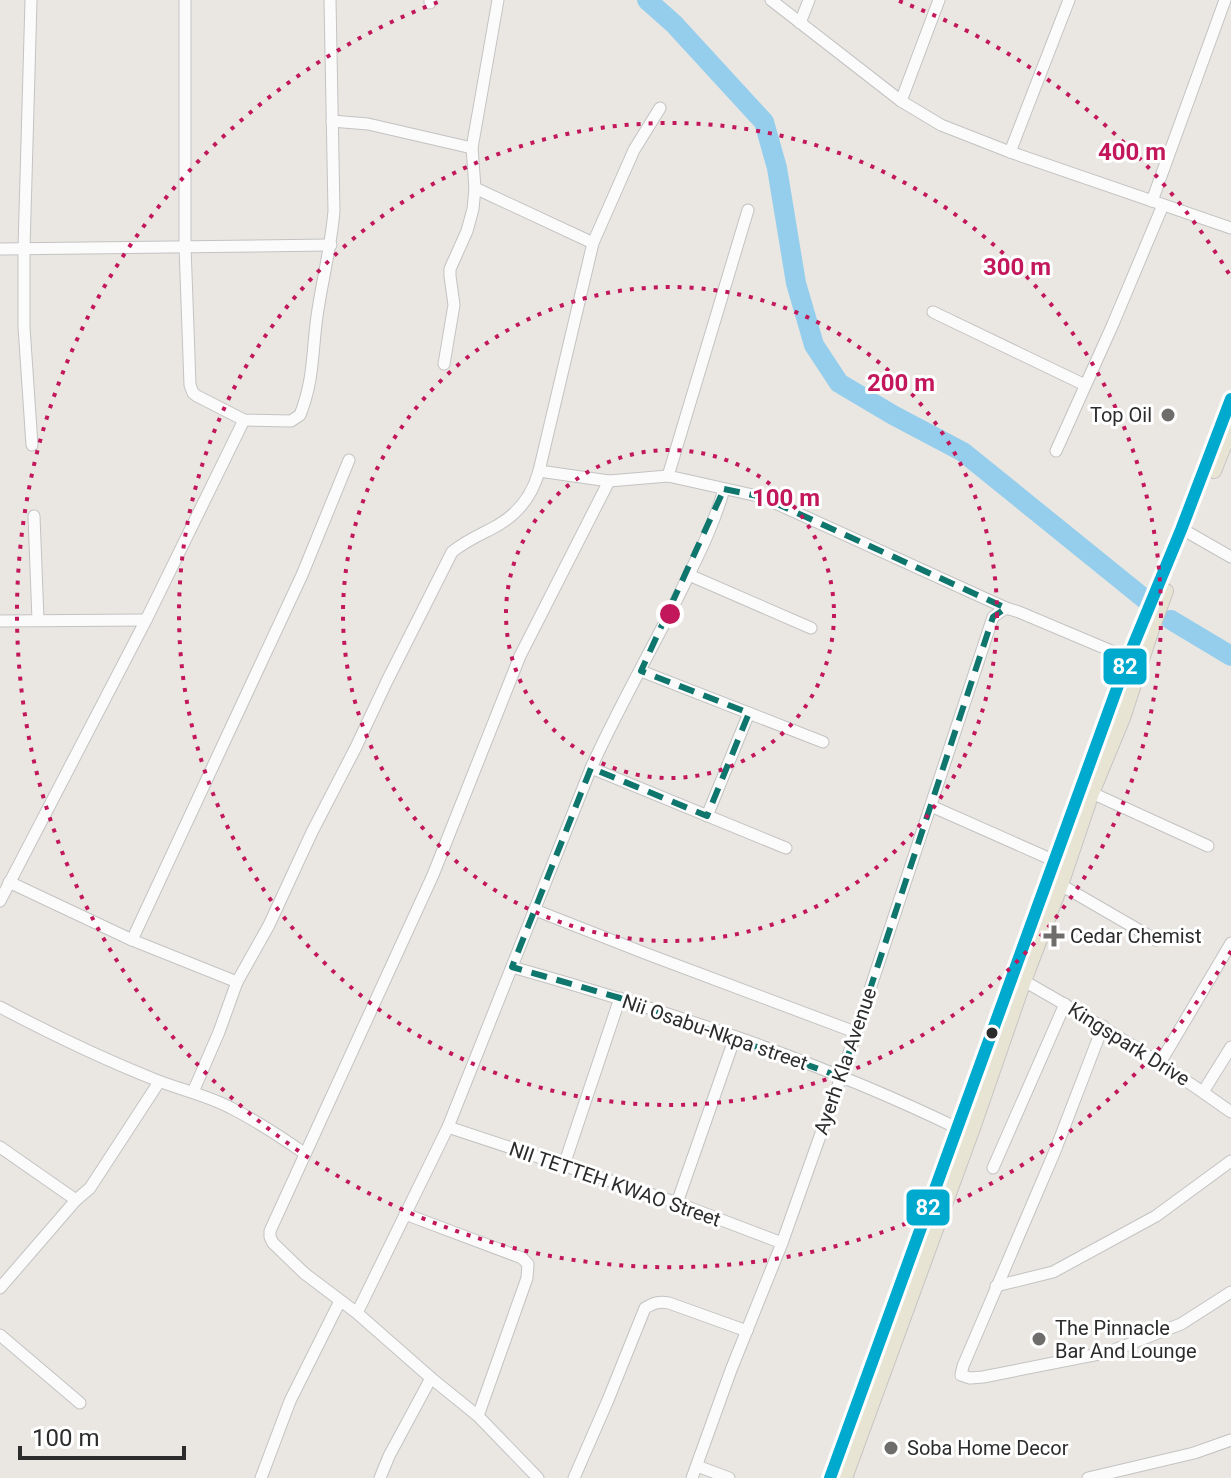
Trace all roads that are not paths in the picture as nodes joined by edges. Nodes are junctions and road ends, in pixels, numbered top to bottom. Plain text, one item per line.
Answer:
1 (31, 0) edge
2 (185, 0) edge
3 (330, 0) edge
4 (498, 0) edge
5 (771, 0) edge
6 (809, 0) edge
7 (939, 0) edge
8 (1069, 0) edge
9 (1225, 0) edge
10 (800, 23) junction
11 (901, 101) junction
12 (660, 108) dead end
13 (332, 121) junction
14 (472, 148) junction
15 (1010, 152) junction
16 (475, 188) junction
17 (1158, 203) junction
18 (748, 210) dead end
19 (1231, 228) edge
20 (593, 243) junction
21 (331, 245) junction
22 (185, 246) junction
23 (0, 249) edge
24 (24, 249) junction
25 (933, 312) dead end
26 (444, 364) dead end
27 (1085, 385) junction
28 (1231, 399) edge
29 (244, 420) junction
30 (1231, 429) edge
31 (32, 445) dead end
32 (1056, 451) dead end
33 (349, 460) dead end
34 (539, 471) junction
35 (668, 476) junction
36 (609, 481) junction
37 (724, 489) junction
38 (34, 516) dead end
39 (1189, 533) junction
40 (1231, 557) edge
41 (689, 575) junction
42 (1006, 608) junction
43 (38, 620) junction
44 (146, 620) junction
45 (0, 621) edge
46 (811, 628) dead end
47 (1128, 658) junction
48 (641, 671) junction
49 (749, 713) junction
50 (823, 742) dead end
51 (591, 768) junction
52 (1092, 793) junction
53 (931, 806) junction
54 (707, 816) junction
55 (1208, 846) dead end
56 (786, 848) dead end
57 (1055, 861) junction
58 (9, 882) junction
59 (1061, 885) junction
60 (0, 901) edge
61 (535, 910) junction
62 (132, 940) junction
63 (1156, 940) dead end
64 (1231, 943) edge
65 (512, 967) junction
66 (1024, 981) junction
67 (237, 982) junction
68 (620, 998) junction
69 (1065, 1004) junction
70 (0, 1007) edge
71 (1103, 1026) junction
72 (855, 1032) junction
73 (735, 1037) junction
74 (1231, 1047) edge
75 (1160, 1063) junction
76 (841, 1077) junction
77 (159, 1082) junction
78 (193, 1092) junction
79 (1203, 1092) junction
80 (1231, 1112) edge
81 (448, 1127) junction
82 (957, 1128) junction
83 (0, 1147) edge
84 (304, 1153) junction
85 (1231, 1161) edge
86 (564, 1165) junction
87 (993, 1168) dead end
88 (76, 1200) junction
89 (677, 1203) junction
90 (405, 1214) junction
91 (782, 1243) junction
92 (996, 1286) junction
93 (0, 1288) edge
94 (1231, 1292) edge
95 (340, 1301) junction
96 (357, 1313) junction
97 (747, 1331) junction
98 (0, 1335) edge
99 (431, 1378) junction
100 (80, 1403) dead end
101 (478, 1416) junction
102 (858, 1422) junction
103 (1231, 1440) edge
104 (697, 1466) junction
105 (261, 1478) edge
106 (380, 1478) edge
107 (538, 1478) edge
108 (574, 1478) edge
109 (692, 1478) edge
110 (729, 1478) edge
111 (830, 1478) edge
112 (845, 1478) edge
113 (1088, 1478) edge

1 - 24 street
2 - 22 street
3 - 13 street
4 - 14 street
5 - 10 street
6 - 10 street
7 - 11 street
8 - 15 street
9 - 17 street
10 - 11 street
11 - 15 street
12 - 20 street
13 - 14 street
13 - 21 street
14 - 16 street
15 - 17 street
16 - 20 street
16 - 26 street
17 - 19 street
17 - 27 street
18 - 35 street
20 - 34 street
21 - 22 street
21 - 29 street
22 - 24 street
22 - 29 street
23 - 24 street
24 - 31 street
25 - 27 street
27 - 32 street
28 - 47 main road
29 - 44 street
30 - 39 main road
33 - 62 street
34 - 36 street
34 - 67 street
35 - 36 street
35 - 37 street
36 - 84 street
37 - 41 street
37 - 42 street
38 - 43 street
39 - 40 street
39 - 52 main road
41 - 46 street
41 - 48 street
42 - 47 street
42 - 53 street, Ayerh Kla Avenue
43 - 44 street
43 - 45 street
44 - 58 street
47 - 57 main road
48 - 49 street
48 - 51 street
49 - 50 street
49 - 54 street
51 - 54 street
51 - 61 street
52 - 55 street
52 - 59 main road
53 - 57 street
53 - 72 street, Ayerh Kla Avenue
54 - 56 street
57 - 82 main road
58 - 60 street
58 - 62 street
59 - 63 street
59 - 66 main road
61 - 65 street
61 - 72 street
62 - 67 street
64 - 75 street
65 - 68 street, Nii Osabu-Nkpa street
65 - 81 street
66 - 69 street, Kingspark Drive
66 - 102 main road
67 - 78 street
68 - 73 street, Nii Osabu-Nkpa street
68 - 86 street
69 - 71 street, Kingspark Drive
69 - 87 street
70 - 77 street
71 - 75 street, Kingspark Drive
71 - 92 street
72 - 76 street, Ayerh Kla Avenue
73 - 76 street, Nii Osabu-Nkpa street
73 - 89 street
74 - 79 street
75 - 79 street, Kingspark Drive
76 - 82 street, Nii Osabu-Nkpa street
76 - 91 street, Ayerh Kla Avenue
77 - 78 street
77 - 88 street
78 - 84 street
79 - 80 street, Kingspark Drive
81 - 86 street, NII TETTEH KWAO Street
81 - 90 street
82 - 102 main road
83 - 88 street
84 - 95 street
85 - 92 street
86 - 89 street, NII TETTEH KWAO Street
88 - 93 street
89 - 91 street, NII TETTEH KWAO Street
90 - 96 street
90 - 101 street
91 - 97 street, Ayerh Kla Avenue
92 - 94 street
95 - 96 street
95 - 105 street
96 - 99 street
97 - 104 street, Ayerh Kla Avenue
97 - 108 street
98 - 100 street
99 - 101 street
99 - 106 street
101 - 107 street
102 - 111 main road
102 - 112 main road
103 - 113 street
104 - 109 street, Ayerh Kla Avenue
104 - 110 street

